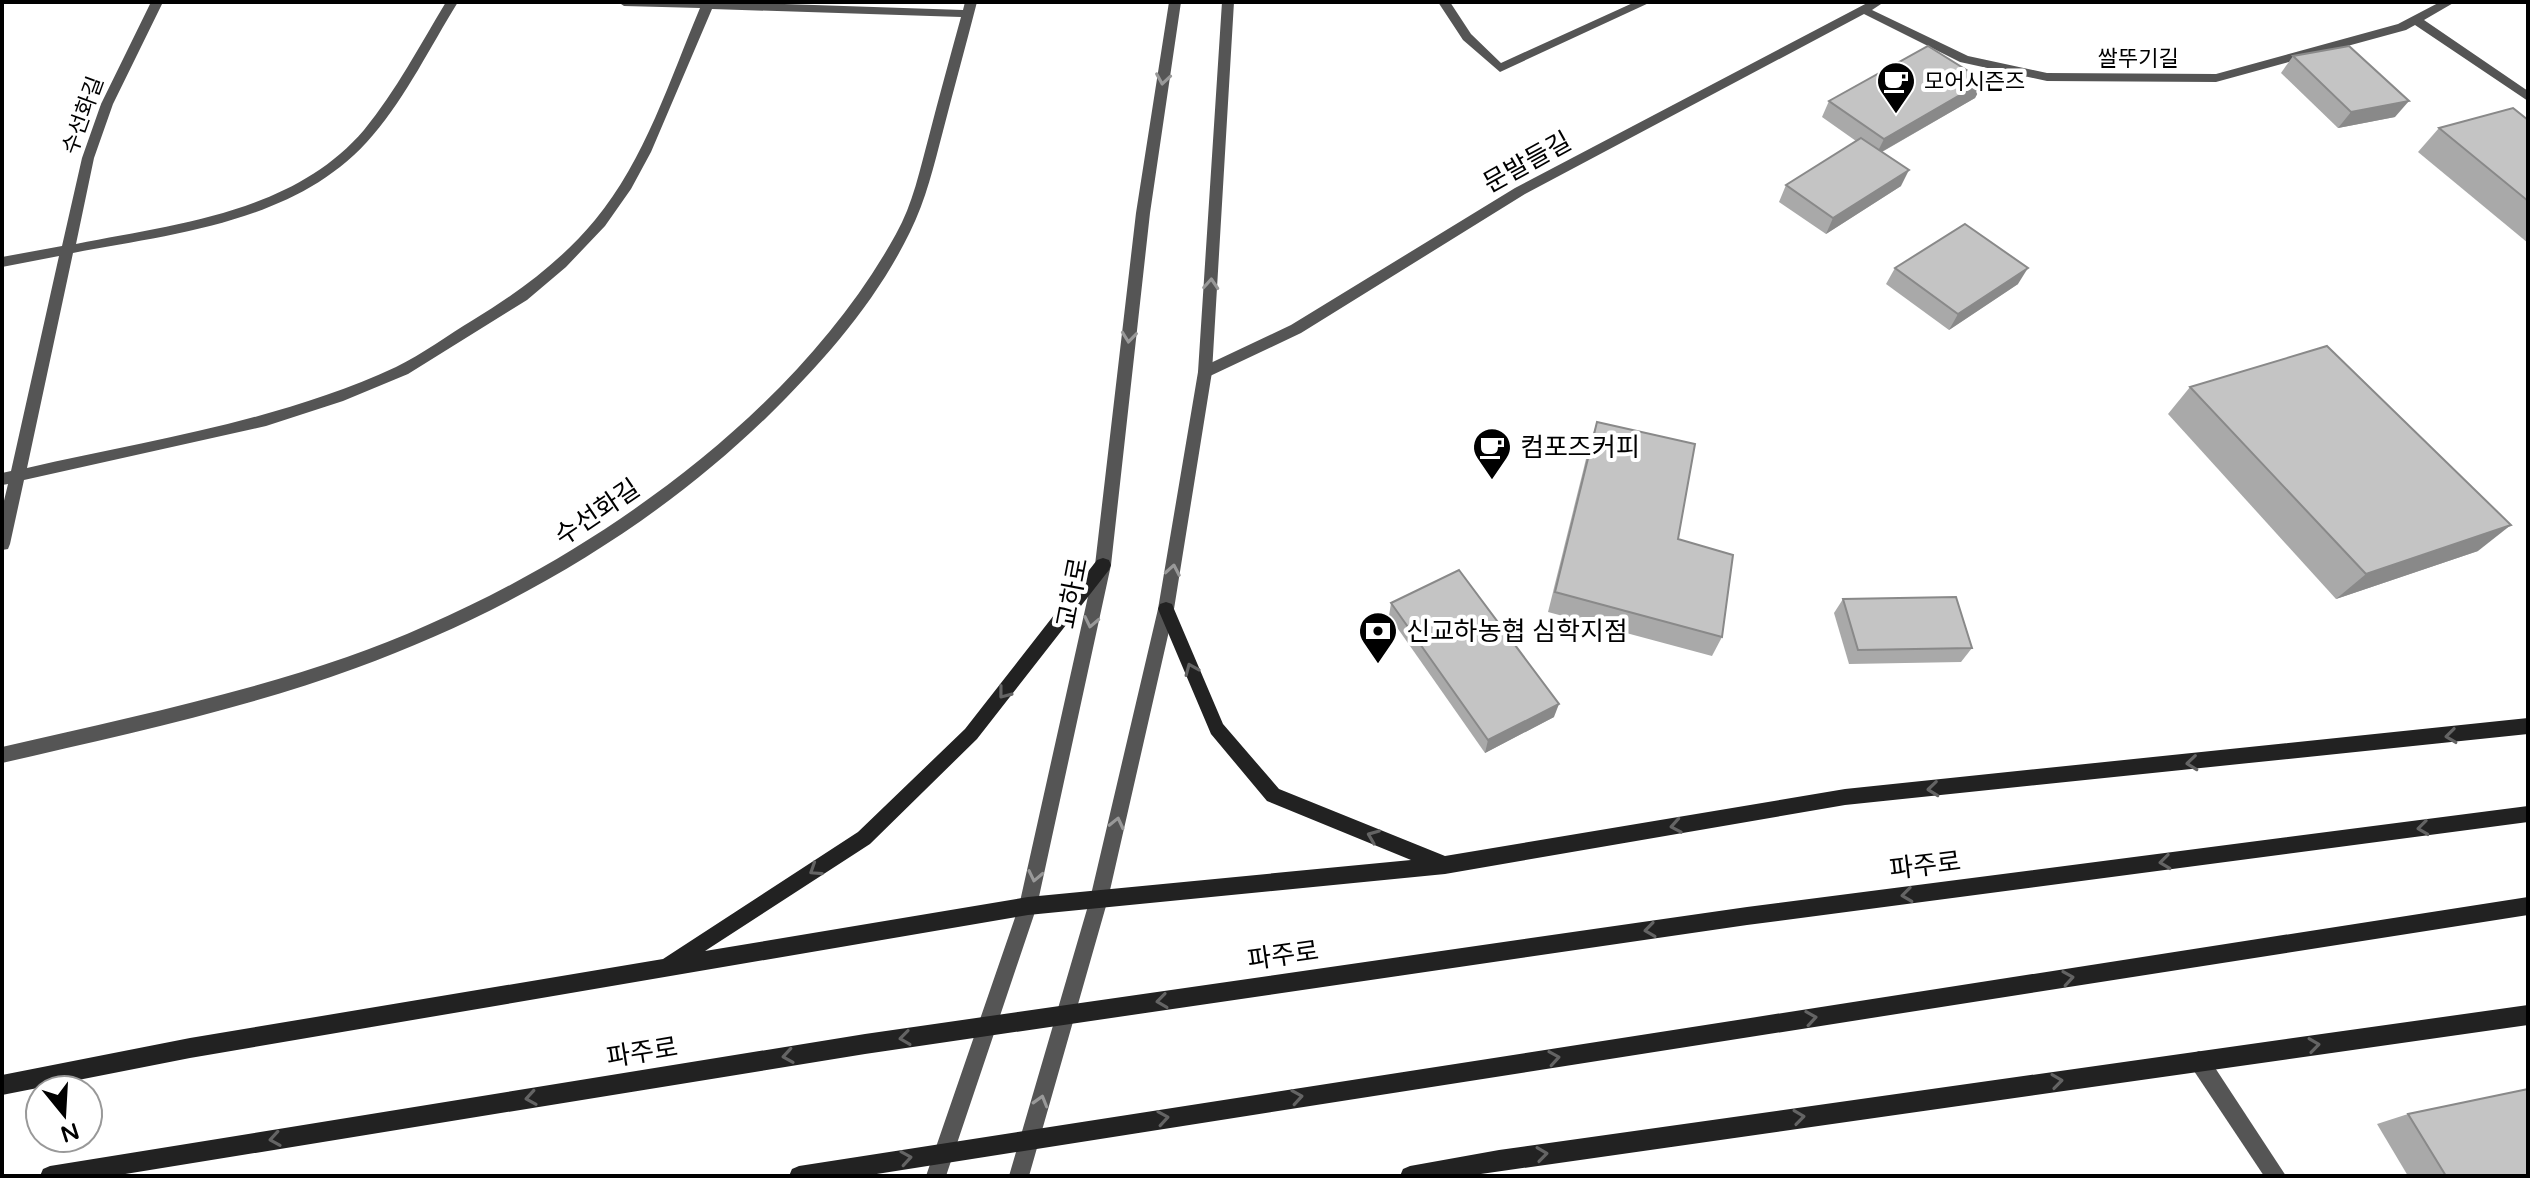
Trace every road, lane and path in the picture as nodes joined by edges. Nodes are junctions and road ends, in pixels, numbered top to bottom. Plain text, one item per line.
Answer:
1 (157, 2) edge
2 (452, 2) edge
3 (624, 2) edge
4 (1175, 2) edge
5 (1228, 2) edge
6 (1444, 2) edge
7 (1645, 2) edge
8 (1878, 2) edge
9 (2449, 2) edge
10 (707, 6) junction
11 (970, 8) edge
12 (1866, 11) junction
13 (2416, 20) junction
14 (2528, 97) edge
15 (67, 250) junction
16 (2, 262) edge
17 (1205, 372) junction
18 (9, 477) edge
19 (2, 544) edge
20 (1103, 565) junction
21 (1166, 609) junction
22 (2528, 726) edge
23 (2, 755) edge
24 (2528, 814) edge
25 (1445, 865) junction
26 (1099, 899) junction
27 (1028, 906) junction
28 (2528, 906) edge
29 (665, 967) junction
30 (2528, 1015) edge
31 (2199, 1061) junction
32 (2, 1085) edge
33 (1499, 1160) junction
34 (50, 1176) edge
35 (799, 1176) edge
36 (936, 1176) edge
37 (1019, 1176) edge
38 (1410, 1176) edge
39 (1464, 1176) edge
40 (2276, 1176) edge

1 - 15 street, 수선화길
2 - 15 street
3 - 10 street, 수선화길
4 -> 20 street, 교하로
17 -> 5 street
6 - 7 street
8 - 12 street, 문발들길
9 - 13 street, 쌀뚜기길
10 - 11 street, 수선화길
10 - 18 street
11 - 23 street, 수선화길
12 - 13 street, 쌀뚜기길
12 - 17 street, 문발들길
13 - 14 street
15 - 16 street
15 - 18 street, 수선화길
21 -> 17 street
18 - 19 street, 수선화길
20 -> 27 street, 교하로
20 -> 29 main road
25 -> 21 main road
26 -> 21 street
22 -> 25 main road
24 -> 34 main road, 파주로
25 - 26 main road
26 - 27 main road
37 -> 26 street
27 - 29 main road
27 - 36 street, 교하로
35 -> 28 main road
29 - 32 main road
31 -> 30 main road
33 -> 31 main road
31 - 40 street
33 - 38 main road
33 - 39 main road

